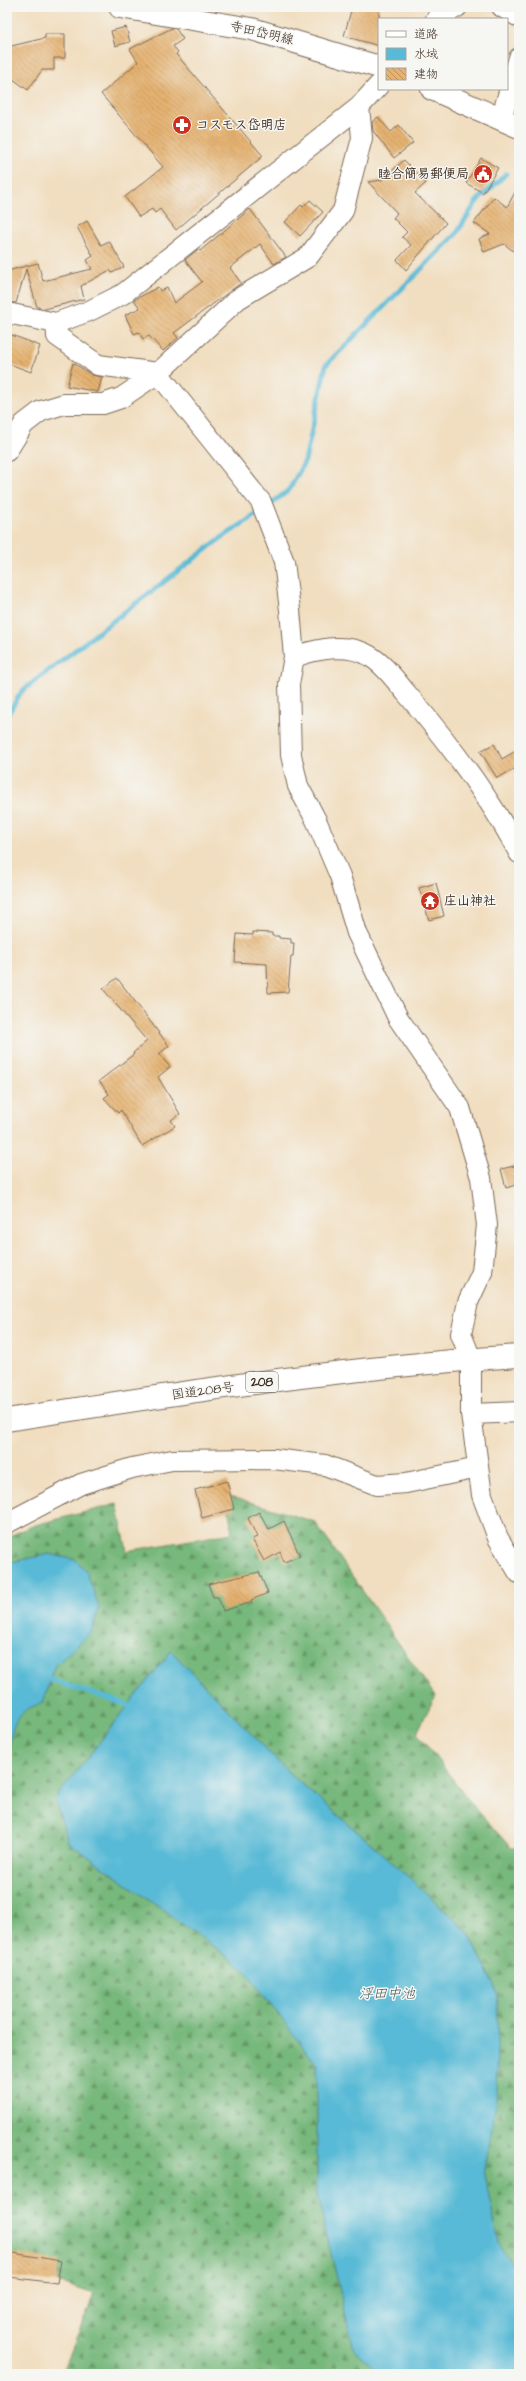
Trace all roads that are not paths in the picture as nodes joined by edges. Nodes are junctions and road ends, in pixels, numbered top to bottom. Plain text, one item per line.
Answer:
1 (120, 7) edge
2 (457, 7) edge
3 (502, 7) edge
4 (519, 17) edge
5 (438, 18) edge
6 (519, 58) edge
7 (378, 67) edge
8 (378, 86) edge
9 (434, 90) edge
10 (359, 107) junction
11 (510, 123) edge
12 (7, 313) edge
13 (56, 323) junction
14 (158, 373) junction
15 (7, 451) edge
16 (294, 657) junction
17 (519, 853) edge
18 (519, 1356) edge
19 (471, 1359) junction
20 (519, 1412) edge
21 (471, 1414) junction
22 (7, 1420) edge
23 (478, 1468) junction
24 (7, 1523) edge
25 (519, 1573) edge

1 - 7 main road, 寺田岱明線
2 - 5 street
3 - 4 street
6 - 11 street
8 - 10 street
9 - 11 main road
10 - 13 street
10 - 14 street
12 - 13 street
13 - 14 street
14 - 15 street
14 - 16 street
16 - 17 street
16 - 19 street
18 - 19 main road, 国道208号 / 208
19 - 21 street
19 - 22 main road, 国道208号 / 208
20 - 21 street
21 - 23 street
23 - 24 street
23 - 25 street

